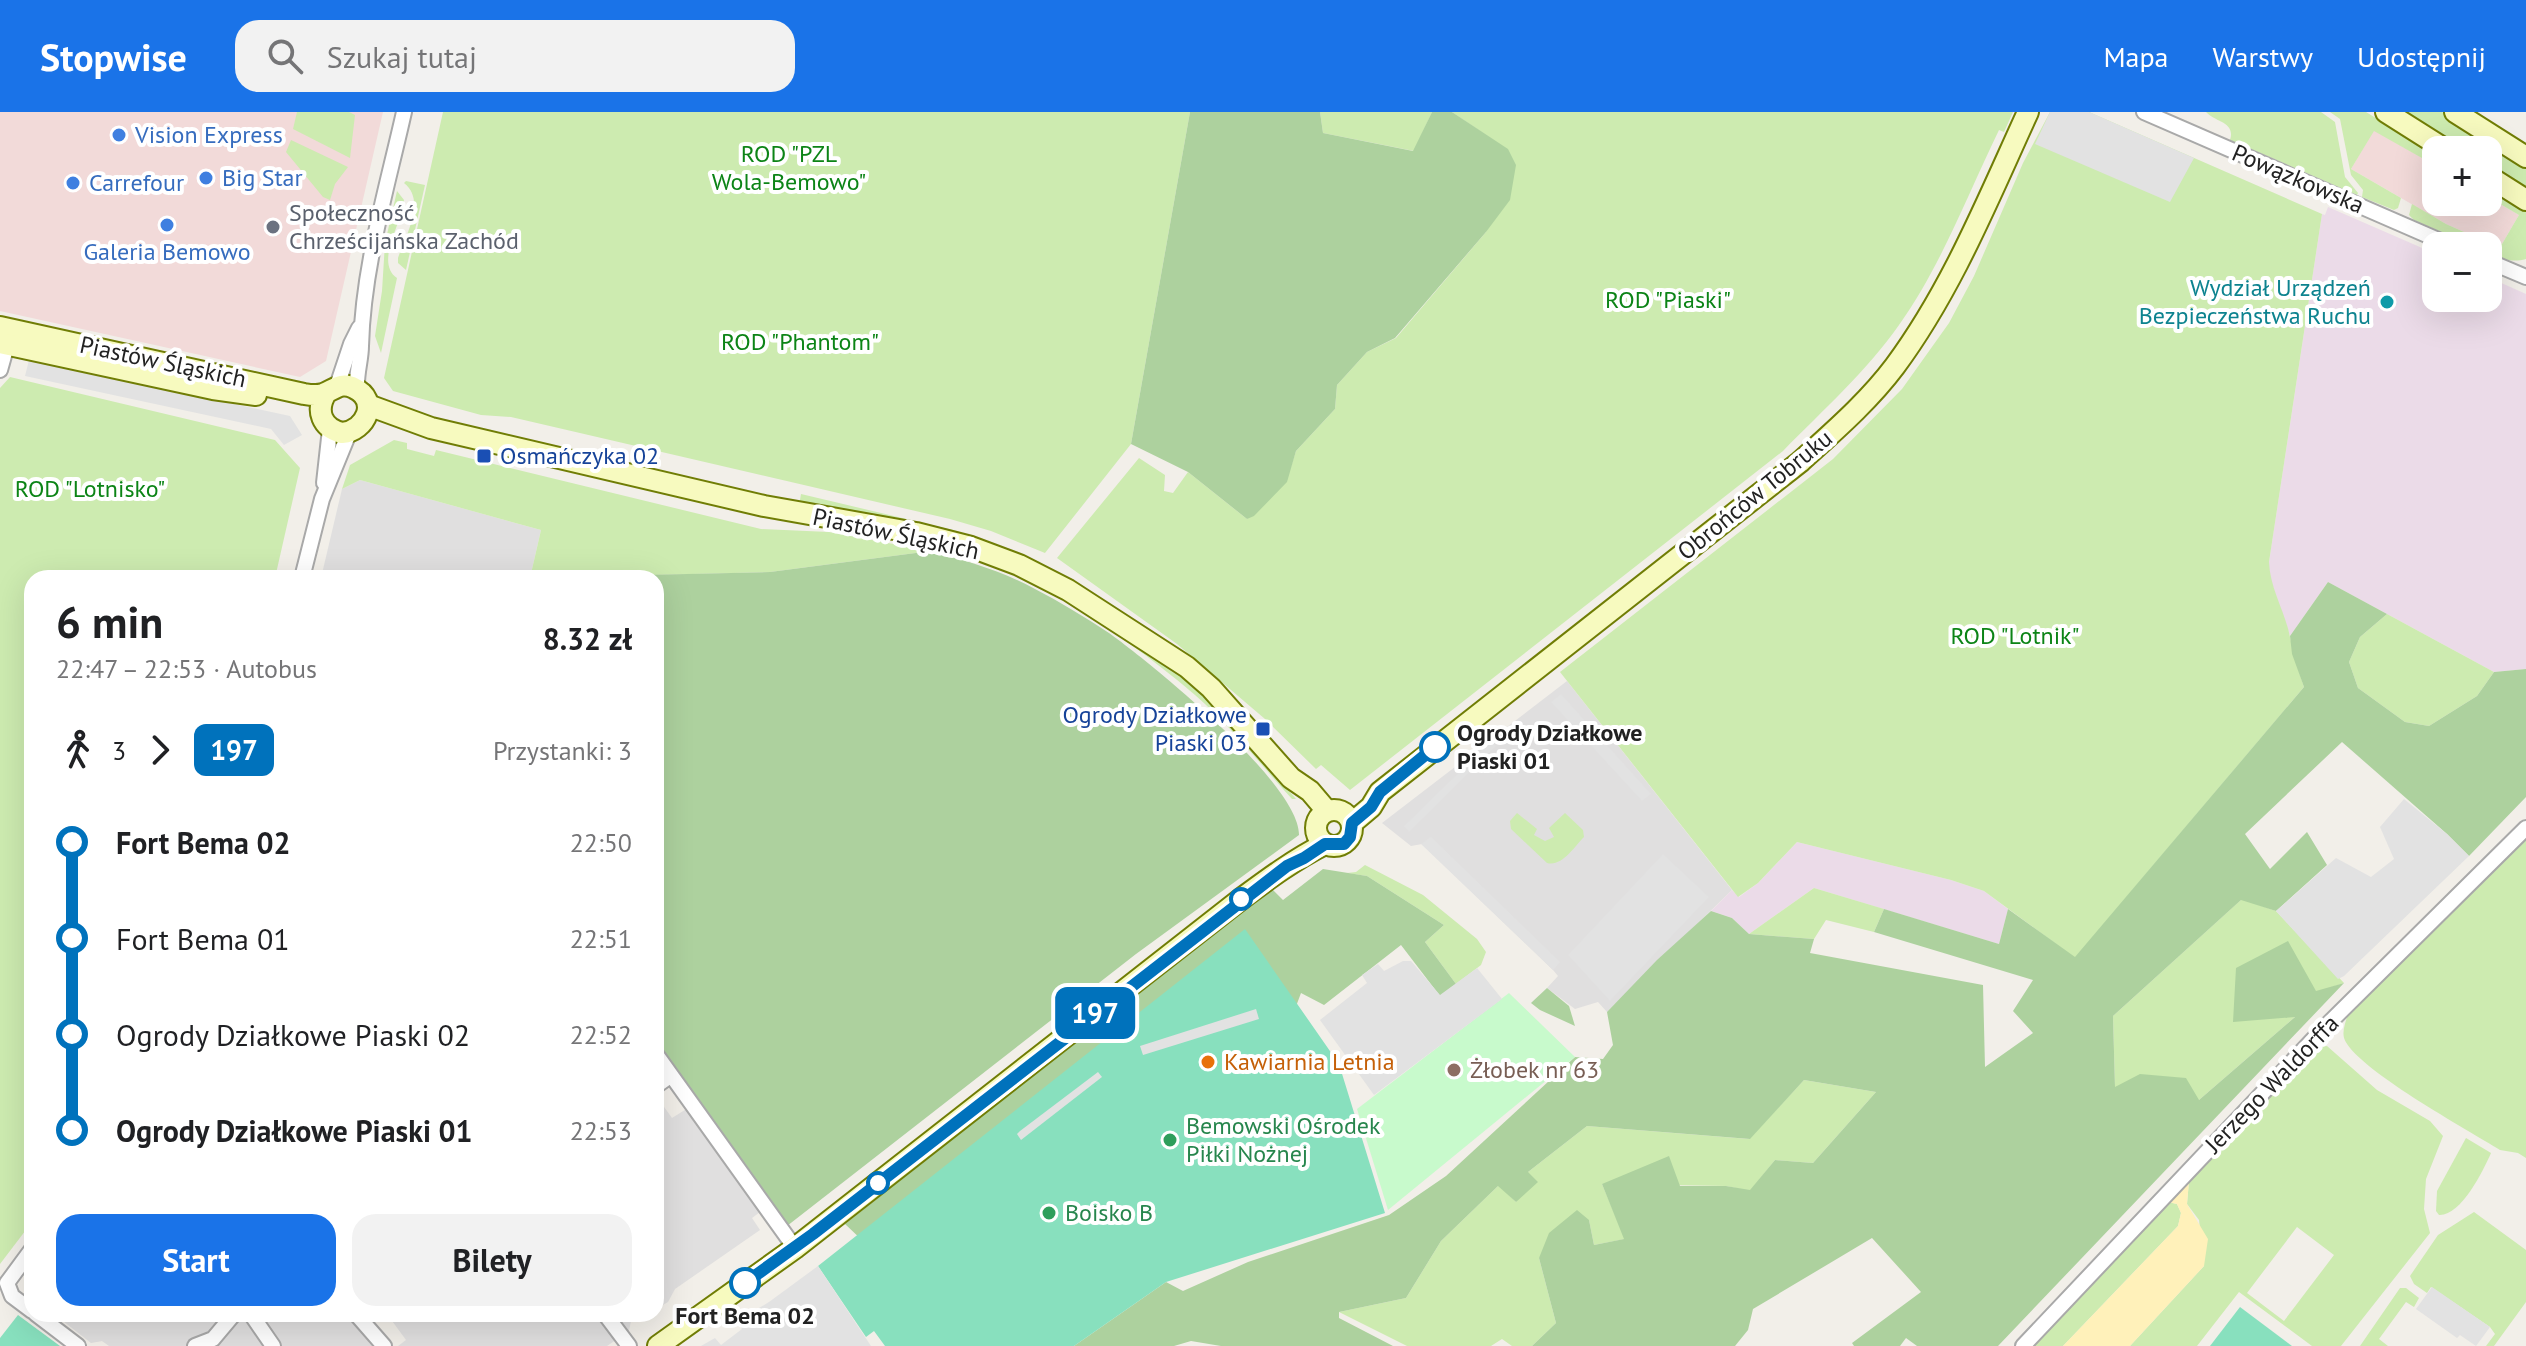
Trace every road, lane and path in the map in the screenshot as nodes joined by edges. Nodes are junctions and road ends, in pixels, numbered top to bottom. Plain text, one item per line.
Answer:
1 (404, 112) edge
2 (2028, 112) edge
3 (2144, 112) edge
4 (2386, 112) edge
5 (2455, 112) edge
6 (2424, 136) edge
7 (2526, 157) edge
8 (2502, 185) edge
9 (2526, 200) edge
10 (2422, 233) edge
11 (2502, 267) edge
12 (2526, 277) edge
13 (5, 336) edge
14 (0, 370) edge
15 (344, 409) junction
16 (304, 570) edge
17 (1330, 824) junction
18 (2526, 828) edge
19 (664, 1067) edge
20 (670, 1076) junction
21 (664, 1080) edge
22 (795, 1248) junction
23 (24, 1259) edge
24 (24, 1305) edge
25 (46, 1322) edge
26 (227, 1322) edge
27 (256, 1322) edge
28 (363, 1322) edge
29 (611, 1322) edge
30 (78, 1346) edge
31 (195, 1346) edge
32 (273, 1346) edge
33 (384, 1346) edge
34 (629, 1346) edge
35 (658, 1346) edge
36 (2023, 1346) edge

1 - 15 street
2 - 17 street, Obrońców Tobruku
3 - 10 street, Powązkowska
4 - 6 street
5 - 7 street
8 - 9 street
11 - 12 street
13 - 14 street
13 - 15 street, Piastów Śląskich
15 - 16 street
15 - 17 street, Piastów Śląskich
17 - 22 street, Obrońców Tobruku
18 - 36 street, Jerzego Waldorffa
19 - 20 street
20 - 21 street
20 - 22 street
22 - 35 street, Obrońców Tobruku
23 - 24 street
25 - 30 street
26 - 31 street
27 - 32 street
28 - 33 street
29 - 34 street

